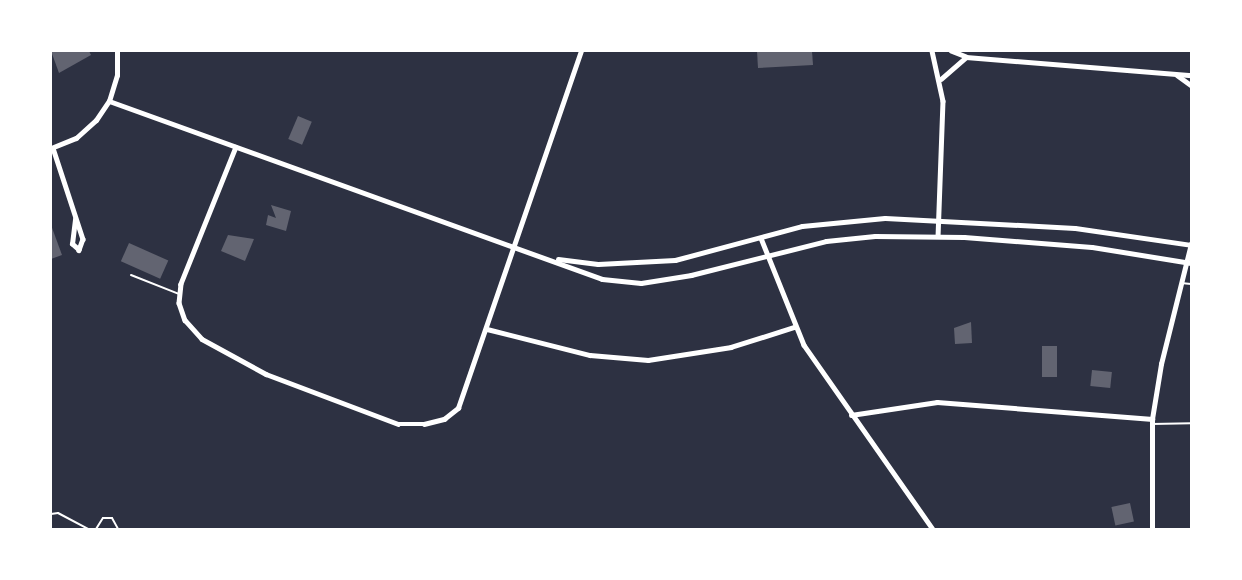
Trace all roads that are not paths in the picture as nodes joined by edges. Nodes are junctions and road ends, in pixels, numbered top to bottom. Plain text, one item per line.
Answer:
1 (117, 51) edge
2 (581, 51) edge
3 (932, 51) edge
4 (951, 51) edge
5 (966, 57) junction
6 (1177, 75) junction
7 (1191, 75) edge
8 (941, 79) junction
9 (1191, 85) edge
10 (109, 101) junction
11 (236, 147) junction
12 (52, 148) edge
13 (75, 219) junction
14 (939, 219) junction
15 (938, 236) junction
16 (761, 238) junction
17 (1191, 245) edge
18 (515, 249) junction
19 (768, 255) junction
20 (551, 258) junction
21 (1189, 263) edge
22 (131, 275) dead end
23 (1181, 283) junction
24 (1191, 284) edge
25 (180, 295) junction
26 (795, 327) junction
27 (487, 328) junction
28 (850, 415) junction
29 (1152, 422) junction
30 (1191, 423) edge
31 (51, 513) edge
32 (88, 529) edge
33 (96, 529) edge
34 (118, 529) edge
35 (933, 529) edge
36 (1152, 529) edge

1 - 10 street
2 - 18 street
3 - 8 street
4 - 5 street
5 - 6 street
5 - 8 street
6 - 7 street
6 - 9 street
8 - 14 street
10 - 11 street
10 - 12 street
11 - 18 street
11 - 25 street
12 - 13 street
13 - 13 street
14 - 15 street
14 - 16 street
14 - 17 street
15 - 19 street
15 - 21 street
16 - 19 street
16 - 20 street
17 - 21 street
18 - 20 street
18 - 27 street
19 - 20 street
19 - 26 street
21 - 23 street
22 - 25 lane
23 - 24 lane
23 - 29 street
25 - 27 street
26 - 27 street
26 - 28 street
28 - 29 street
28 - 35 street
29 - 30 lane
29 - 36 street
31 - 32 lane
33 - 34 lane

